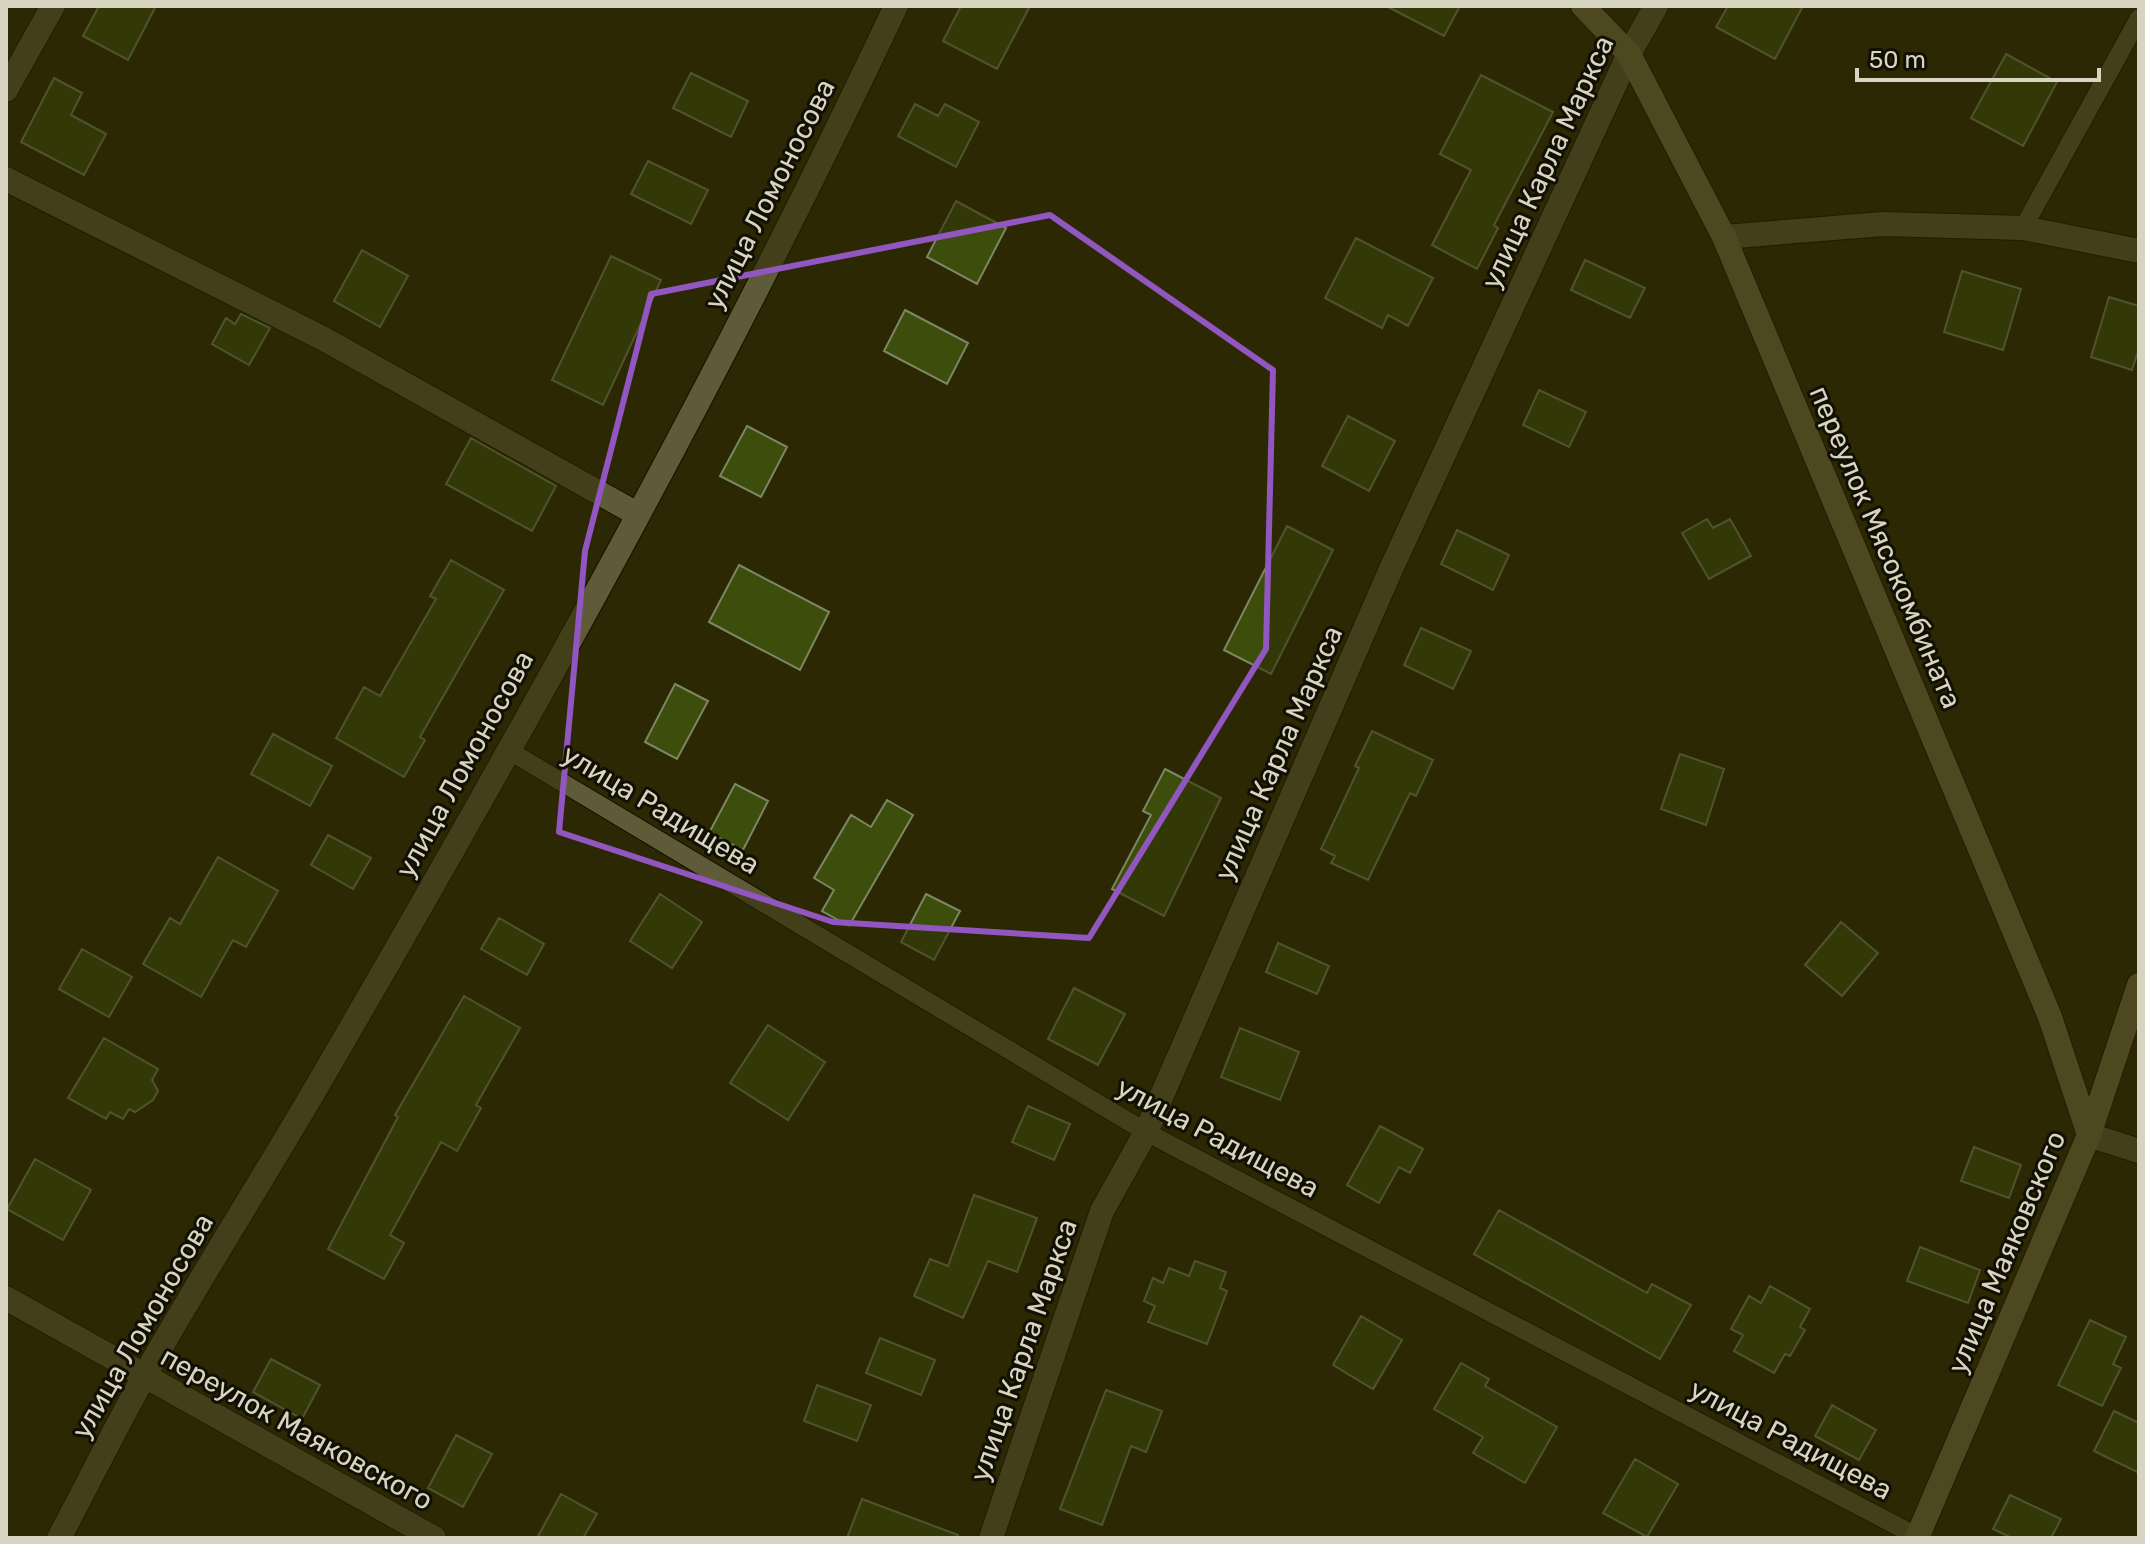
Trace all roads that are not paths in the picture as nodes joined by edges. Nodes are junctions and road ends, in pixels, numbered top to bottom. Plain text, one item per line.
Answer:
1 (53, 6) edge
2 (896, 6) edge
3 (1583, 6) edge
4 (1656, 6) edge
5 (2139, 18) edge
6 (1629, 54) junction
7 (6, 90) edge
8 (6, 179) edge
9 (2023, 228) junction
10 (1724, 237) junction
11 (2139, 251) edge
12 (637, 514) junction
13 (508, 750) junction
14 (2139, 985) edge
15 (1146, 1132) junction
16 (2089, 1135) junction
17 (2139, 1151) edge
18 (6, 1298) edge
19 (144, 1377) junction
20 (1918, 1537) edge
21 (59, 1538) edge
22 (434, 1538) edge
23 (991, 1538) edge

1 - 7 street
2 - 12 street, улица Ломоносова
3 - 6 street, переулок Мясокомбината
4 - 6 street, улица Карла Маркса
5 - 9 lane
6 - 10 street, переулок Мясокомбината
6 - 15 street, улица Карла Маркса
8 - 12 street
9 - 10 street
9 - 11 street
10 - 16 street, переулок Мясокомбината
12 - 13 street, улица Ломоносова
13 - 15 lane, улица Радищева
13 - 19 street, улица Ломоносова
14 - 16 street, улица Маяковского
15 - 20 lane, улица Радищева
15 - 23 street, улица Карла Маркса
16 - 17 street
16 - 20 street, улица Маяковского
18 - 19 street, переулок Маяковского
19 - 21 street, улица Ломоносова
19 - 22 street, переулок Маяковского

